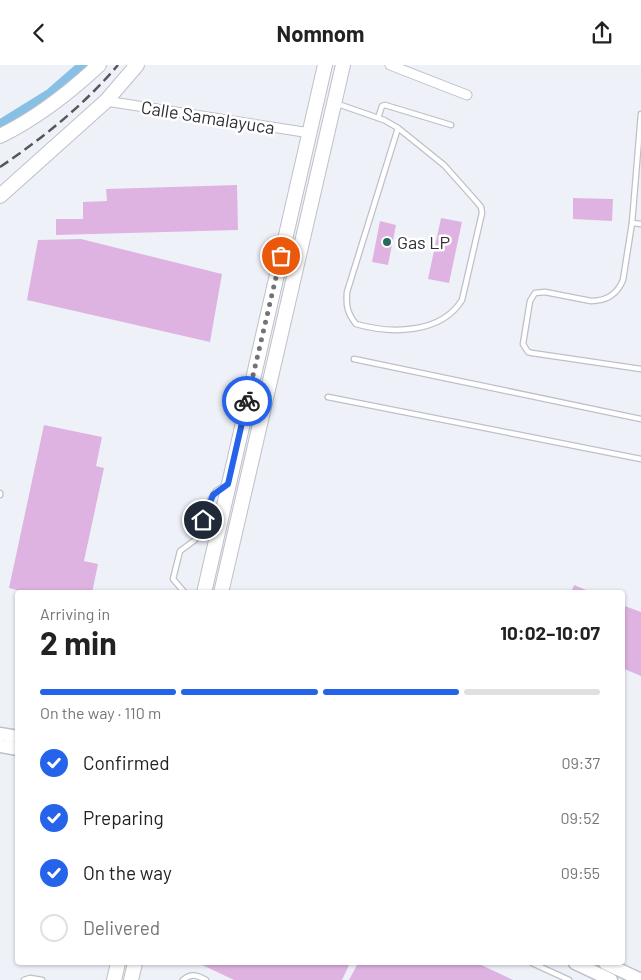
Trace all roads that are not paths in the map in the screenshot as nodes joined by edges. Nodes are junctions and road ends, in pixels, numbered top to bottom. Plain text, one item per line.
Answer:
1 (99, 65) edge
2 (138, 65) edge
3 (325, 65) edge
4 (343, 65) edge
5 (390, 65) edge
6 (467, 95) dead end
7 (106, 101) junction
8 (334, 103) junction
9 (641, 114) edge
10 (378, 118) junction
11 (451, 125) dead end
12 (398, 128) junction
13 (310, 133) junction
14 (0, 136) edge
15 (0, 196) edge
16 (290, 218) junction
17 (307, 222) junction
18 (632, 223) junction
19 (641, 224) edge
20 (354, 359) dead end
21 (641, 369) edge
22 (328, 397) dead end
23 (641, 419) edge
24 (641, 459) edge
25 (228, 484) junction
26 (182, 590) edge
27 (205, 590) edge
28 (222, 590) edge
29 (0, 734) edge
30 (15, 736) edge
31 (0, 746) edge
32 (15, 748) edge
33 (118, 965) edge
34 (135, 965) edge
35 (536, 965) edge
36 (579, 965) edge
37 (608, 965) edge
38 (24, 980) edge
39 (42, 980) edge
40 (114, 980) edge
41 (131, 980) edge
42 (183, 980) edge
43 (206, 980) edge
44 (569, 980) edge
45 (611, 980) edge
46 (641, 980) edge

1 - 14 main road
2 - 7 main road
3 - 13 main road
4 - 8 main road
5 - 6 street
7 - 13 street, Calle Samalayuca
7 - 15 main road
8 - 10 lane
8 - 17 main road
9 - 18 lane
10 - 11 lane
10 - 12 lane
12 - 12 lane
13 - 16 main road
16 - 17 main road
16 - 25 main road
17 - 28 main road
18 - 19 lane
18 - 21 lane
20 - 23 lane
22 - 24 lane
25 - 26 lane
25 - 27 main road
29 - 30 main road
31 - 32 main road
33 - 40 main road
34 - 41 main road
35 - 44 lane
36 - 45 main road
37 - 46 main road
38 - 39 lane
42 - 43 lane

